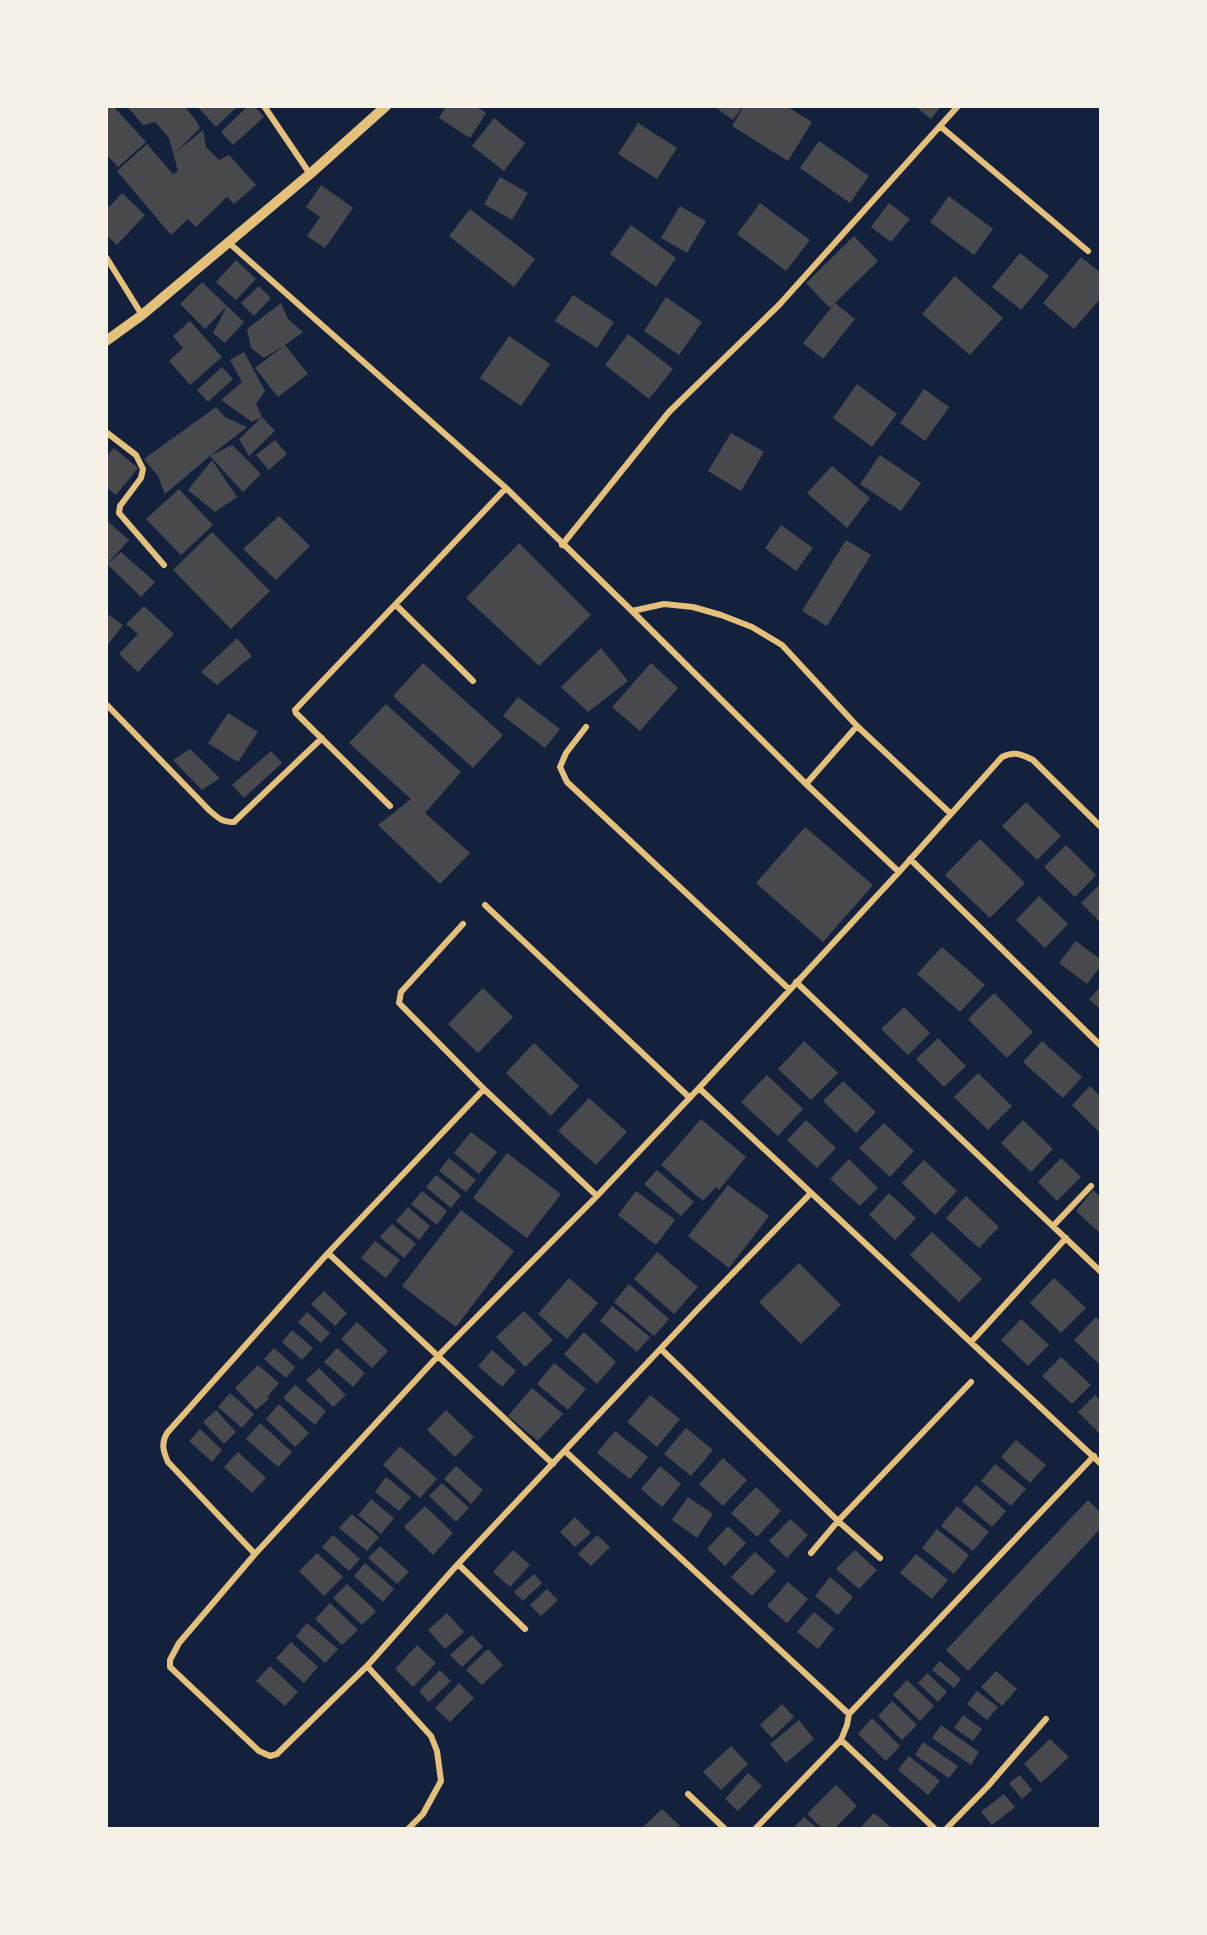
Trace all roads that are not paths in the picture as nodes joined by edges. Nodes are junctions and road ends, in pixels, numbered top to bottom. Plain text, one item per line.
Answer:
1 (264, 106) edge
2 (386, 106) edge
3 (958, 106) edge
4 (940, 126) junction
5 (310, 174) junction
6 (227, 242) junction
7 (1088, 251) dead end
8 (106, 257) edge
9 (142, 315) junction
10 (106, 341) edge
11 (106, 432) edge
12 (506, 488) junction
13 (562, 544) junction
14 (164, 565) dead end
15 (396, 605) junction
16 (632, 611) junction
17 (473, 681) dead end
18 (106, 704) edge
19 (857, 726) junction
20 (586, 727) dead end
21 (322, 738) junction
22 (806, 784) junction
23 (390, 806) dead end
24 (950, 813) junction
25 (1101, 826) edge
26 (910, 859) junction
27 (899, 873) junction
28 (485, 905) dead end
29 (463, 924) dead end
30 (796, 982) junction
31 (789, 989) junction
32 (1101, 1045) edge
33 (699, 1088) junction
34 (484, 1089) junction
35 (690, 1098) junction
36 (1091, 1186) dead end
37 (810, 1193) junction
38 (597, 1196) junction
39 (1053, 1226) junction
40 (1066, 1238) junction
41 (328, 1253) junction
42 (1101, 1271) edge
43 (970, 1342) junction
44 (661, 1349) junction
45 (438, 1356) junction
46 (971, 1382) dead end
47 (565, 1451) junction
48 (1094, 1456) junction
49 (1101, 1463) edge
50 (552, 1464) junction
51 (838, 1521) junction
52 (811, 1553) dead end
53 (255, 1554) junction
54 (880, 1558) dead end
55 (458, 1564) junction
56 (525, 1629) dead end
57 (367, 1666) junction
58 (849, 1714) junction
59 (1046, 1719) dead end
60 (841, 1740) junction
61 (688, 1794) dead end
62 (409, 1828) edge
63 (724, 1828) edge
64 (756, 1828) edge
65 (934, 1828) edge
66 (947, 1828) edge

1 - 5 street
2 - 5 street
3 - 4 street
4 - 7 street
4 - 13 street
5 - 6 street
6 - 9 street
6 - 12 street
8 - 9 street
9 - 10 street
11 - 14 street
12 - 13 street
12 - 15 street
13 - 16 street
15 - 17 street
15 - 21 street
16 - 19 street
16 - 22 street
18 - 21 street
19 - 22 street
19 - 24 street
20 - 31 street
21 - 23 street
22 - 27 street
24 - 25 street
24 - 26 street
26 - 27 street
26 - 32 street
27 - 30 street
28 - 35 street
29 - 34 street
30 - 31 street
30 - 39 street
31 - 33 street
33 - 35 street
33 - 37 street
34 - 38 street
34 - 41 street
35 - 38 street
36 - 39 street
37 - 43 street
37 - 44 street
38 - 45 street
39 - 40 street
40 - 42 street
40 - 43 street
41 - 45 street
41 - 53 street
43 - 48 street
44 - 47 street
44 - 51 street
45 - 50 street
45 - 53 street
46 - 51 street
47 - 50 street
47 - 58 street
48 - 49 street
48 - 58 street
50 - 55 street
51 - 52 street
51 - 54 street
53 - 57 street
55 - 56 street
55 - 57 street
57 - 62 street
58 - 60 street
59 - 66 street
60 - 64 street
60 - 65 street
61 - 63 street

